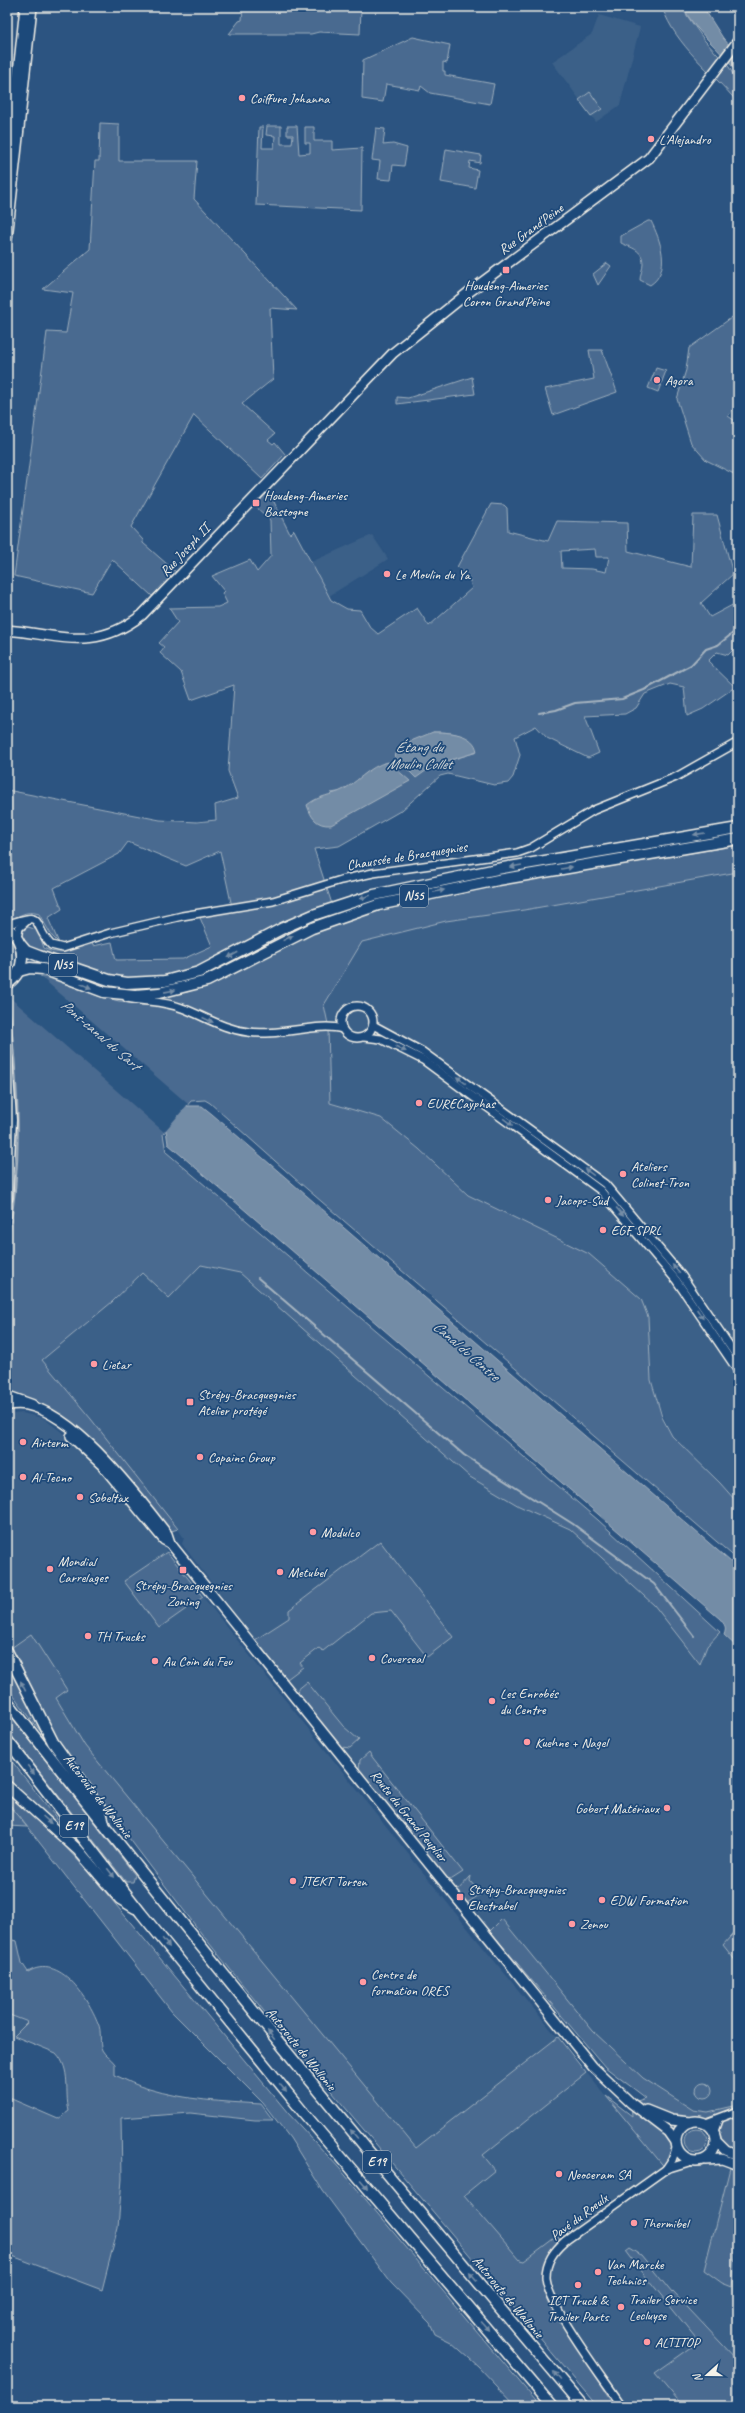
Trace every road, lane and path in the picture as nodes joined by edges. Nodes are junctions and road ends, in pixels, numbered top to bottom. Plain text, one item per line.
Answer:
1 (25, 7) edge
2 (32, 7) edge
3 (738, 41) edge
4 (7, 176) edge
5 (7, 239) edge
6 (345, 401) joint
7 (7, 630) edge
8 (738, 742) edge
9 (738, 828) edge
10 (738, 839) edge
11 (29, 919) junction
12 (7, 925) edge
13 (7, 928) edge
14 (18, 941) junction
15 (19, 971) junction
16 (7, 984) edge
17 (104, 992) junction
18 (373, 1025) junction
19 (342, 1029) junction
20 (364, 1037) junction
21 (7, 1059) edge
22 (7, 1198) edge
23 (738, 1358) edge
24 (738, 1371) edge
25 (7, 1396) edge
26 (32, 1405) junction
27 (8, 1410) edge
28 (170, 1542) junction
29 (7, 1651) edge
30 (7, 1701) edge
31 (7, 1740) edge
32 (7, 1786) edge
33 (105, 1828) junction
34 (142, 1913) junction
35 (631, 2103) junction
36 (738, 2111) edge
37 (718, 2120) junction
38 (690, 2122) junction
39 (706, 2123) junction
40 (714, 2131) junction
41 (717, 2141) junction
42 (676, 2144) junction
43 (738, 2155) edge
44 (696, 2161) junction
45 (738, 2165) edge
46 (666, 2169) junction
47 (552, 2406) edge
48 (582, 2406) edge
49 (622, 2406) edge

1 - 4 main road
2 - 5 main road
3 - 6 main road, Rue Grand'Peine
6 - 7 main road, Rue Joseph II
8 - 11 street, Chaussée de Bracquegnies
9 -> 14 highway, N55
17 -> 10 highway, N55
11 - 12 street
11 - 14 street
13 - 14 highway
14 - 15 highway
15 - 16 highway
15 -> 17 highway, N55
17 -> 19 street
18 - 19 street
18 - 20 street
23 -> 18 street
19 - 20 street
20 -> 24 street
21 - 22 highway
25 - 26 highway
26 - 27 main road, Route du Grand Peuplier
26 - 28 main road, Route du Grand Peuplier
27 - 28 main road, Route du Grand Peuplier
28 - 35 main road, Route du Grand Peuplier
33 -> 29 highway
30 - 33 highway, Autoroute de Wallonie / E19
31 -> 34 highway, E19
32 -> 34 highway
48 -> 33 highway, Autoroute de Wallonie / E19
34 -> 47 highway, E19
35 - 38 main road, Route du Grand Peuplier
35 - 42 main road, Route du Grand Peuplier
36 - 37 street
37 - 39 street
37 - 40 street
38 - 39 main road
38 - 42 main road
39 - 40 main road
40 - 41 main road
41 - 43 main road
41 - 44 main road
42 - 44 main road
42 - 46 street, Pavé du Roeulx
44 - 45 main road
44 - 46 street, Pavé du Roeulx
46 - 49 street, Pavé du Roeulx

